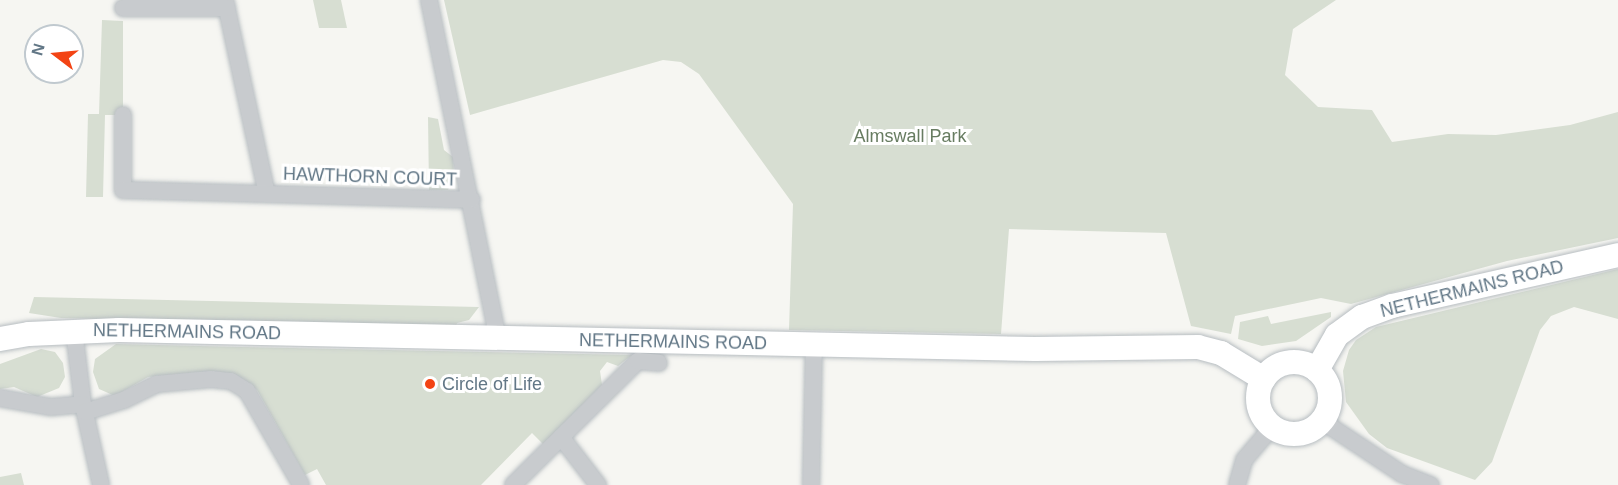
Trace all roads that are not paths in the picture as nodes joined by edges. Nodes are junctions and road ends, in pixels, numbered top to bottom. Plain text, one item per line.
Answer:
1 (429, 0) edge
2 (226, 4) edge
3 (123, 8) dead end
4 (123, 116) dead end
5 (267, 194) junction
6 (472, 200) junction
7 (1618, 255) edge
8 (74, 331) junction
9 (498, 338) junction
10 (0, 339) edge
11 (814, 345) junction
12 (658, 363) dead end
13 (1317, 370) junction
14 (1264, 379) junction
15 (0, 398) edge
16 (84, 408) junction
17 (1322, 421) junction
18 (1272, 427) junction
19 (561, 437) junction
20 (101, 485) edge
21 (301, 485) edge
22 (513, 485) edge
23 (598, 485) edge
24 (811, 485) edge
25 (1237, 485) edge
26 (1431, 485) edge

1 - 6 street, HAWTHORN COURT
2 - 3 street, HAWTHORN COURT
2 - 5 street, HAWTHORN COURT
4 - 5 street, HAWTHORN COURT
5 - 6 street, HAWTHORN COURT
6 - 9 street, HAWTHORN COURT
7 - 13 main road, NETHERMAINS ROAD
8 - 9 main road, NETHERMAINS ROAD
8 - 10 main road, NETHERMAINS ROAD
8 - 16 street
9 - 11 main road, NETHERMAINS ROAD
11 - 14 main road, NETHERMAINS ROAD
11 - 24 street
12 - 19 street
13 - 14 main road
13 - 17 main road
14 - 18 main road
15 - 16 street
16 - 20 street
16 - 21 street
17 - 18 main road
17 - 26 street
18 - 25 street
19 - 22 street
19 - 23 street

